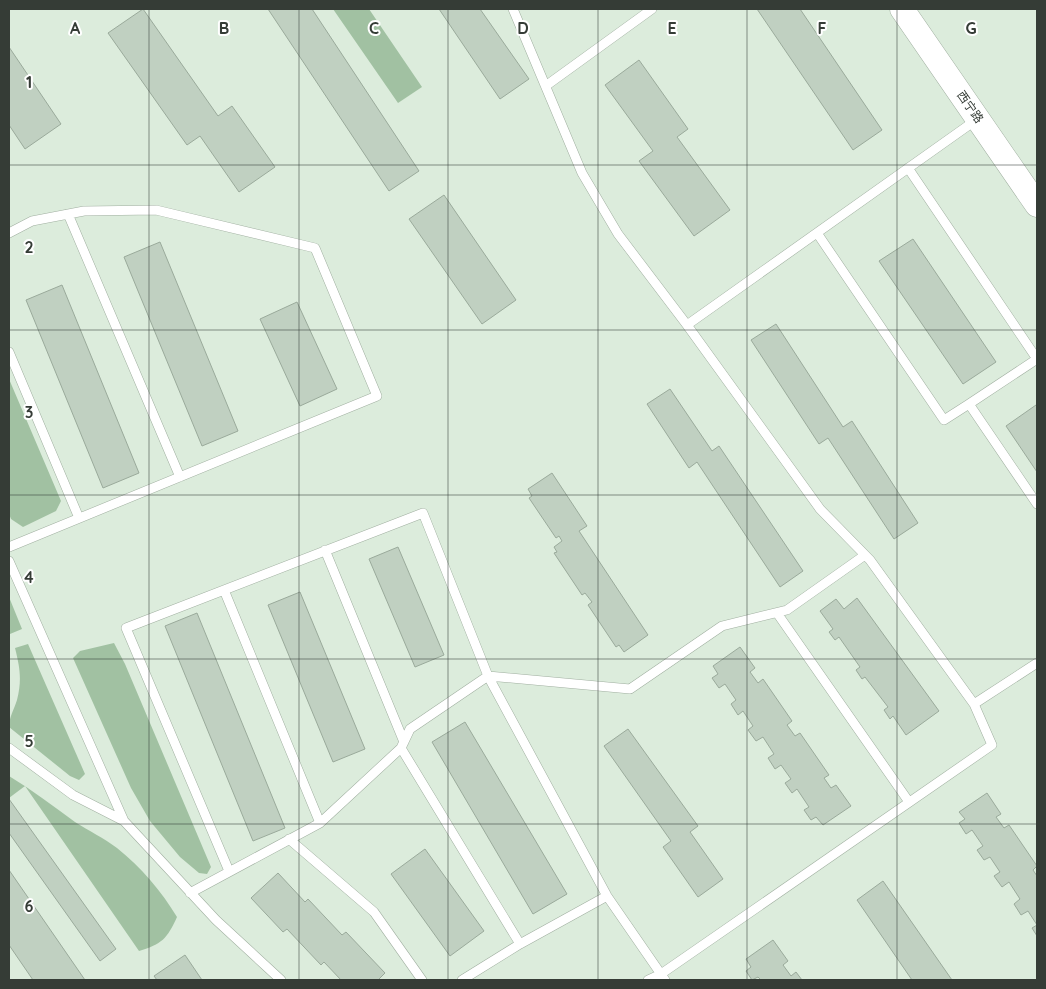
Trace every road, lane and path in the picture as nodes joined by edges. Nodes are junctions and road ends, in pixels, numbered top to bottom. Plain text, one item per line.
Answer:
1 (513, 9) edge
2 (652, 9) edge
3 (902, 9) edge
4 (547, 86) junction
5 (978, 119) junction
6 (908, 168) junction
7 (1037, 205) edge
8 (68, 214) junction
9 (817, 233) junction
10 (9, 234) edge
11 (687, 325) junction
12 (9, 352) edge
13 (969, 404) junction
14 (180, 477) junction
15 (1037, 504) edge
16 (79, 518) junction
17 (9, 547) edge
18 (325, 550) junction
19 (865, 555) junction
20 (9, 562) edge
21 (224, 590) junction
22 (778, 613) junction
23 (1037, 663) edge
24 (488, 676) junction
25 (974, 704) junction
26 (402, 745) junction
27 (9, 748) edge
28 (909, 802) junction
29 (124, 821) junction
30 (320, 822) junction
31 (289, 839) junction
32 (229, 871) junction
33 (190, 893) junction
34 (607, 896) junction
35 (520, 944) junction
36 (663, 977) edge
37 (281, 980) edge
38 (422, 980) edge
39 (462, 980) edge
40 (648, 980) edge

1 - 4 lane
2 - 4 lane
3 - 5 street, 西宁路
4 - 11 lane
5 - 6 lane
5 - 7 street, 西宁路
6 - 9 lane
6 - 13 lane
8 - 10 lane
8 - 14 lane
8 - 14 lane
9 - 11 lane
9 - 13 lane
11 - 19 lane
12 - 16 lane
13 - 15 lane
14 - 16 lane
16 - 17 lane
18 - 21 lane
18 - 24 lane
18 - 26 lane
19 - 22 lane
19 - 25 lane
20 - 29 lane
21 - 30 lane
21 - 32 lane
22 - 24 lane
22 - 28 lane
23 - 25 lane
24 - 26 lane
24 - 34 lane
25 - 28 lane
26 - 30 lane
26 - 35 lane
27 - 29 lane
28 - 36 lane
29 - 33 lane
30 - 31 lane
31 - 32 lane
31 - 38 lane
32 - 33 lane
33 - 37 lane
34 - 35 lane
34 - 36 lane
35 - 39 lane
36 - 40 lane

